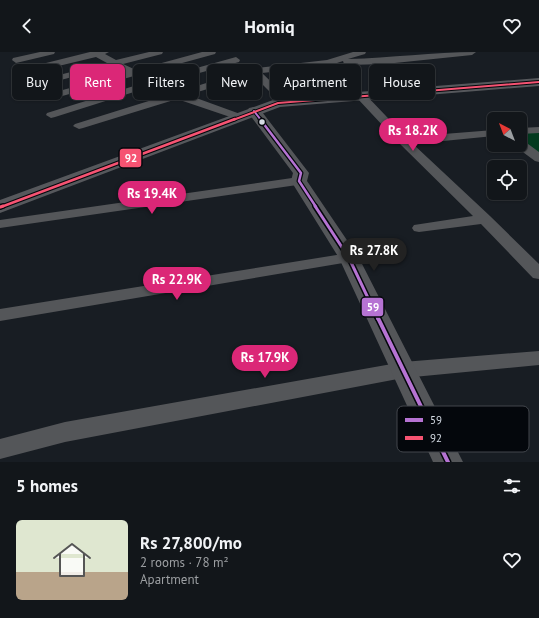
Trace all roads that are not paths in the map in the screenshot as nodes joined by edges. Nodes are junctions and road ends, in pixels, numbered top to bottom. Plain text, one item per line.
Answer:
1 (51, 52) edge
2 (159, 52) edge
3 (212, 52) edge
4 (362, 52) edge
5 (472, 52) edge
6 (99, 53) edge
7 (446, 53) edge
8 (232, 55) edge
9 (16, 60) dead end
10 (385, 61) junction
11 (115, 63) junction
12 (328, 63) junction
13 (54, 64) edge
14 (167, 64) edge
15 (245, 64) edge
16 (389, 64) edge
17 (199, 67) edge
18 (262, 70) edge
19 (133, 72) edge
20 (133, 73) edge
21 (62, 77) edge
22 (262, 78) edge
23 (539, 82) edge
24 (133, 89) edge
25 (62, 93) edge
26 (361, 96) edge
27 (361, 97) edge
28 (160, 100) edge
29 (192, 100) edge
30 (311, 100) edge
31 (286, 102) junction
32 (247, 114) junction
33 (51, 115) dead end
34 (79, 126) dead end
35 (539, 130) edge
36 (527, 131) edge
37 (487, 134) edge
38 (403, 141) junction
39 (527, 149) edge
40 (539, 158) edge
41 (299, 181) junction
42 (0, 207) edge
43 (485, 219) junction
44 (0, 224) edge
45 (419, 228) dead end
46 (349, 258) junction
47 (539, 274) edge
48 (0, 315) edge
49 (539, 358) edge
50 (403, 370) junction
51 (421, 406) edge
52 (0, 449) edge
53 (443, 452) edge
54 (448, 462) edge

1 - 9 street
2 - 11 street
3 - 14 street
4 - 12 street
5 - 7 street
6 - 11 street
6 - 13 street
7 - 10 street
8 - 15 street
8 - 17 street
10 - 12 street
10 - 16 street
11 - 19 street
11 - 21 street
12 - 18 street
20 - 25 street
22 - 31 street
23 - 26 main road
24 - 33 street
27 - 38 street
28 - 34 street
29 - 32 street
30 - 31 main road
31 - 32 main road
32 - 41 street
32 - 42 main road
35 - 36 street
37 - 38 street
38 - 43 street
39 - 40 street
41 - 44 street
41 - 46 street
43 - 45 street
43 - 47 street
46 - 48 street
46 - 50 street
49 - 50 street
50 - 51 street
50 - 52 street
53 - 54 street

